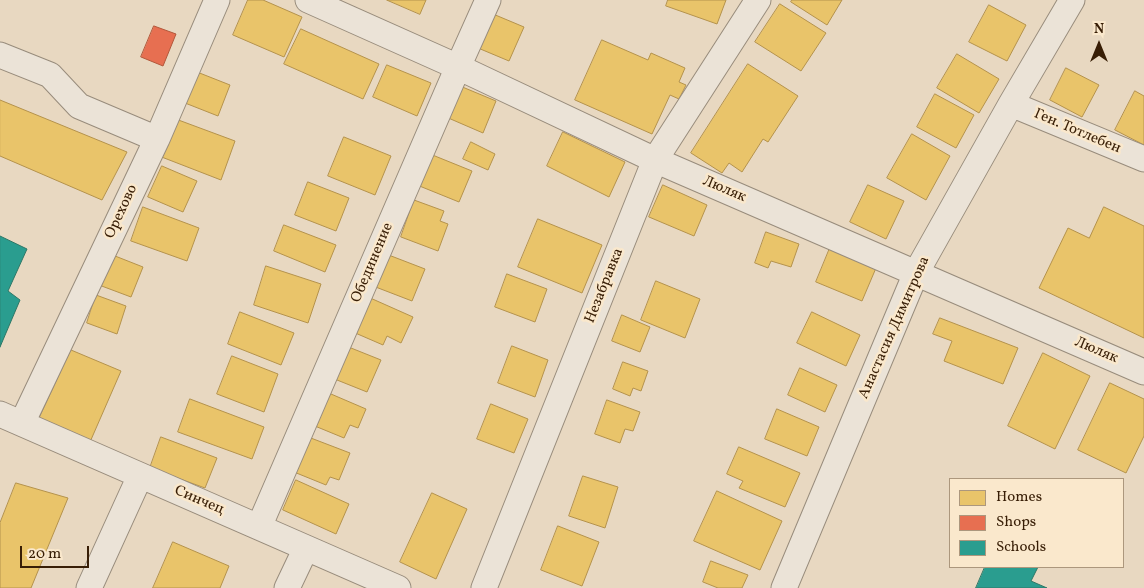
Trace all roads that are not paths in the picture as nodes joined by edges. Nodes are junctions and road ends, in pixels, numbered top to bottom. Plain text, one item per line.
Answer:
1 (217, 0) edge
2 (308, 0) edge
3 (488, 0) edge
4 (758, 0) edge
5 (1072, 0) edge
6 (0, 56) edge
7 (458, 67) junction
8 (1011, 104) junction
9 (157, 139) junction
10 (1144, 159) edge
11 (655, 160) junction
12 (916, 273) junction
13 (1144, 372) edge
14 (11, 418) edge
15 (140, 476) junction
16 (260, 527) junction
17 (306, 548) junction
18 (89, 588) edge
19 (287, 588) edge
20 (398, 588) edge
21 (484, 588) edge
22 (784, 588) edge

1 - 9 street, Орехово
2 - 7 street, Люляк
3 - 7 street, Обединение
4 - 11 street, Незабравка
5 - 8 street, Анастасия Димитрова
6 - 9 street
7 - 11 street, Люляк
7 - 16 street, Обединение
8 - 10 street, Ген. Тотлебен
8 - 12 street, Анастасия Димитрова
9 - 14 street, Орехово
11 - 12 street, Люляк
11 - 21 street, Незабравка
12 - 13 street, Люляк
12 - 22 street, Анастасия Димитрова
14 - 15 street, Синчец
15 - 16 street, Синчец
15 - 18 street
16 - 17 street, Синчец
17 - 19 street
17 - 20 street, Синчец

